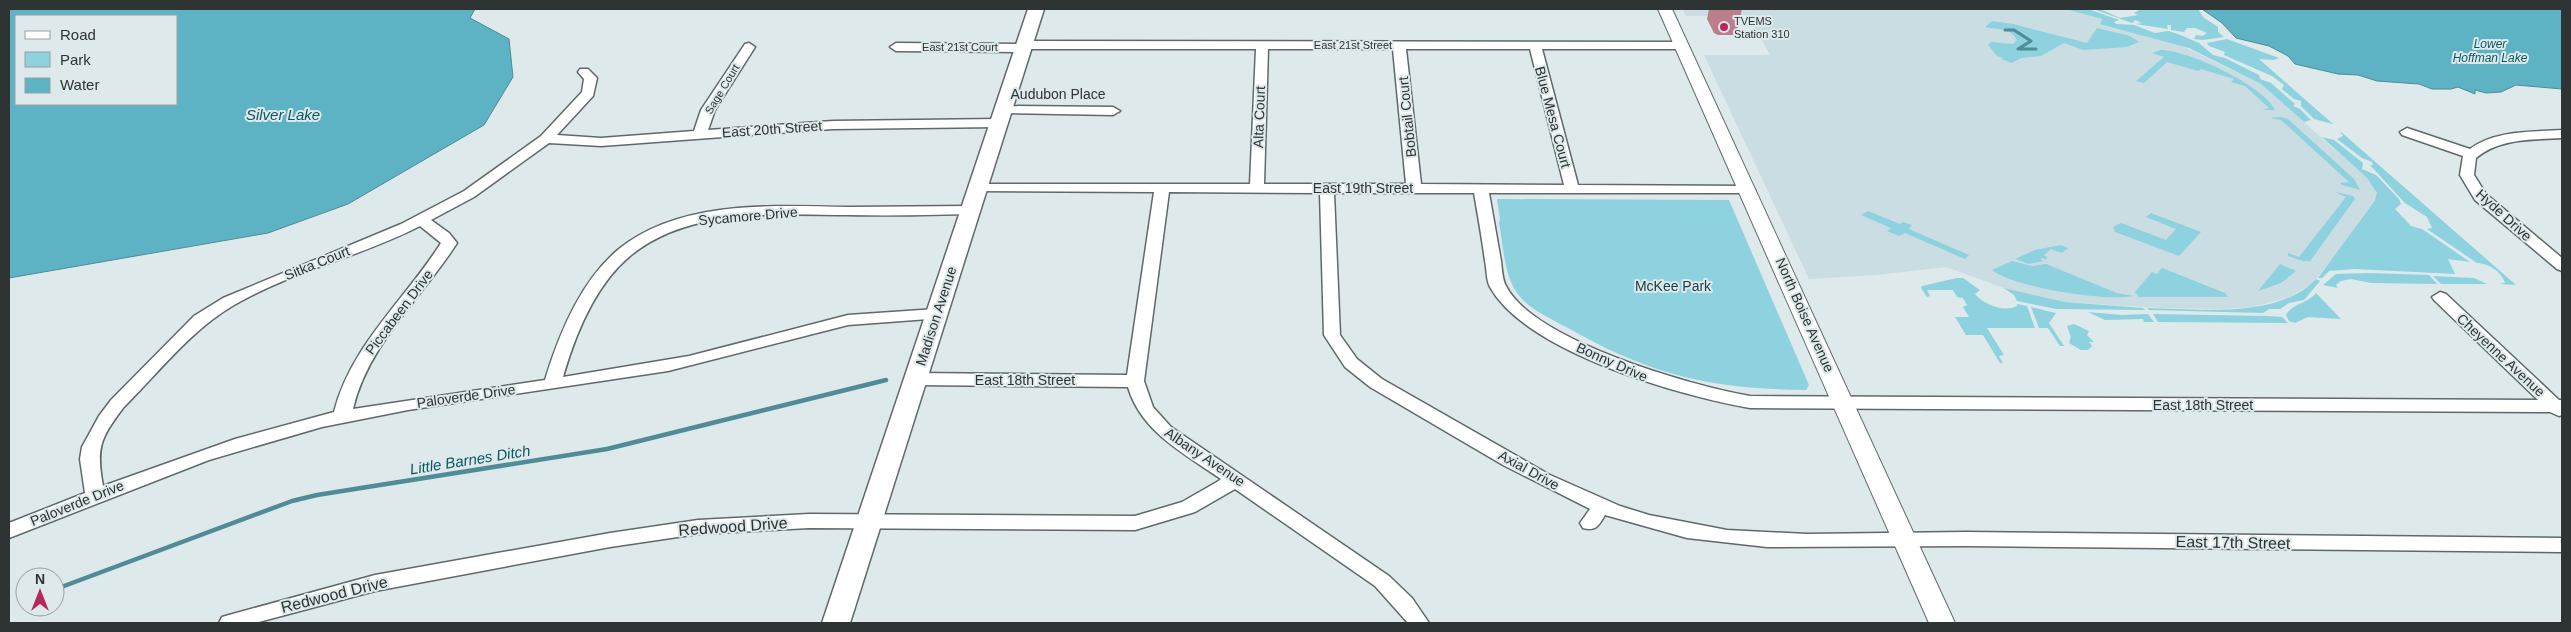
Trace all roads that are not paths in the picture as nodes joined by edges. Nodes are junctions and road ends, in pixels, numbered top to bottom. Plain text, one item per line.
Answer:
1 (1036, 9) edge
2 (1665, 9) edge
3 (1262, 45) junction
4 (1399, 45) junction
5 (1535, 45) junction
6 (1682, 45) junction
7 (1024, 46) junction
8 (749, 47) dead end
9 (896, 47) dead end
10 (584, 72) dead end
11 (1113, 111) dead end
12 (1001, 117) junction
13 (2407, 132) dead end
14 (700, 134) junction
15 (2562, 134) edge
16 (546, 140) junction
17 (2472, 154) junction
18 (978, 187) junction
19 (1162, 188) junction
20 (1257, 188) junction
21 (1327, 188) junction
22 (1414, 189) junction
23 (1481, 189) junction
24 (1572, 189) junction
25 (1748, 190) junction
26 (970, 210) junction
27 (421, 220) junction
28 (2562, 266) edge
29 (2440, 298) dead end
30 (936, 314) junction
31 (915, 379) junction
32 (1135, 381) junction
33 (553, 383) junction
34 (1844, 403) junction
35 (2560, 409) edge
36 (342, 417) junction
37 (1236, 478) junction
38 (95, 496) junction
39 (1601, 507) junction
40 (868, 523) junction
41 (1590, 523) dead end
42 (9, 531) edge
43 (1904, 539) junction
44 (2562, 545) edge
45 (229, 623) edge
46 (836, 623) edge
47 (1419, 623) edge
48 (1942, 623) edge

1 - 7 main road, Madison Avenue
2 - 6 street, North Boise Avenue
3 - 4 street, East 21st Street
3 - 7 street, East 21st Street
3 - 20 street, Alta Court
4 - 5 street, East 21st Street
4 - 22 street, Bobtail Court
5 - 6 street, East 21st Street
5 - 24 street, Blue Mesa Court
6 - 25 street, North Boise Avenue
7 - 9 street, East 21st Court
7 - 12 main road, Madison Avenue
8 - 14 street, Sage Court
10 - 16 street, Sitka Court
11 - 12 street, Audubon Place
12 - 14 street, East 20th Street
12 - 18 main road, Madison Avenue
13 - 17 street
14 - 16 street, East 20th Street
15 - 17 street
16 - 27 street, Sitka Court
17 - 28 street, Hyde Drive
18 - 19 street, East 19th Street
18 - 26 main road, Madison Avenue
19 - 20 street, East 19th Street
19 - 32 street, Albany Avenue
20 - 21 street, East 19th Street
21 - 22 street, East 19th Street
21 - 39 street, Axial Drive
22 - 23 street, East 19th Street
23 - 24 street, East 19th Street
23 - 34 street, Bonny Drive
24 - 25 street, East 19th Street
25 - 34 street, North Boise Avenue
26 - 30 main road, Madison Avenue
26 - 33 street, Sycamore Drive
27 - 36 street, Piccabeen Drive
27 - 38 street, Sitka Court
29 - 35 street, Cheyenne Avenue
30 - 31 main road, Madison Avenue
30 - 33 street, Paloverde Drive
31 - 32 street, East 18th Street
31 - 40 main road, Madison Avenue
32 - 37 street, Albany Avenue
33 - 36 street, Paloverde Drive
34 - 35 street, East 18th Street
34 - 43 street, North Boise Avenue
36 - 38 street, Paloverde Drive
37 - 40 street, Redwood Drive
37 - 47 street, Albany Avenue
38 - 42 street, Paloverde Drive
39 - 41 street
39 - 43 street, Axial Drive
40 - 45 street, Redwood Drive
40 - 46 main road, Madison Avenue
43 - 44 street, East 17th Street
43 - 48 street, North Boise Avenue

